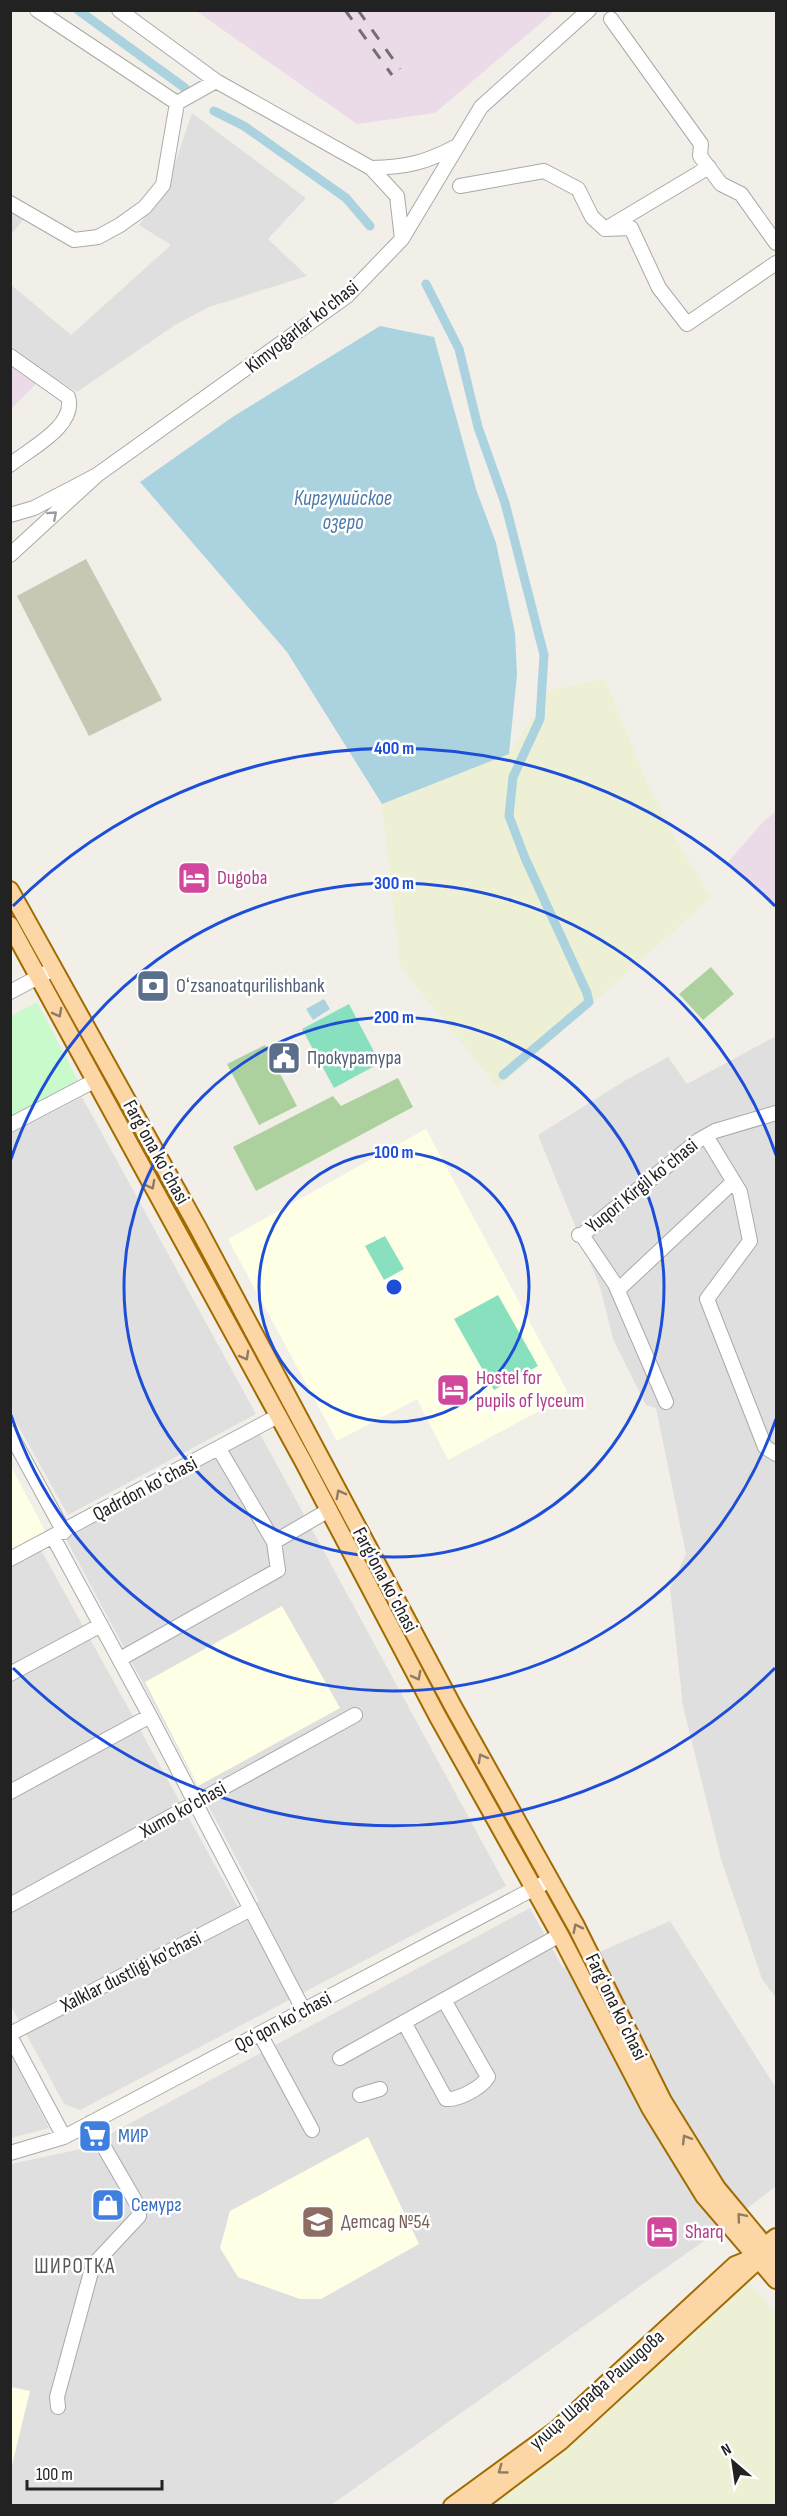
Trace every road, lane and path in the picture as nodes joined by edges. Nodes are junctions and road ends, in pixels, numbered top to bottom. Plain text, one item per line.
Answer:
1 (37, 10) edge
2 (119, 10) edge
3 (589, 10) edge
4 (611, 19) dead end
5 (216, 81) junction
6 (177, 103) junction
7 (458, 145) junction
8 (709, 167) junction
9 (370, 168) junction
10 (460, 186) dead end
11 (10, 203) edge
12 (605, 229) junction
13 (402, 239) junction
14 (777, 243) edge
15 (777, 263) edge
16 (10, 356) edge
17 (10, 465) edge
18 (97, 476) junction
19 (10, 515) edge
20 (10, 555) edge
21 (10, 890) edge
22 (10, 925) edge
23 (46, 973) junction
24 (10, 992) edge
25 (94, 1081) junction
26 (777, 1113) edge
27 (10, 1125) edge
28 (706, 1136) junction
29 (733, 1182) junction
30 (618, 1290) junction
31 (666, 1402) dead end
32 (278, 1416) junction
33 (10, 1433) edge
34 (219, 1449) junction
35 (777, 1454) edge
36 (329, 1510) junction
37 (58, 1535) junction
38 (274, 1542) junction
39 (10, 1559) edge
40 (101, 1625) junction
41 (120, 1659) junction
42 (10, 1674) edge
43 (355, 1715) dead end
44 (150, 1716) junction
45 (10, 1792) edge
46 (196, 1803) junction
47 (550, 1880) junction
48 (534, 1888) junction
49 (10, 1905) edge
50 (251, 1909) junction
51 (560, 1935) junction
52 (444, 2000) junction
53 (304, 2011) junction
54 (404, 2022) junction
55 (260, 2034) junction
56 (12, 2042) edge
57 (340, 2058) dead end
58 (380, 2089) dead end
59 (360, 2095) dead end
60 (90, 2123) junction
61 (312, 2130) dead end
62 (64, 2137) junction
63 (10, 2153) edge
64 (768, 2250) edge
65 (777, 2280) edge
66 (58, 2407) dead end
67 (452, 2505) edge
68 (475, 2505) edge

1 - 6 street
2 - 5 street
3 - 7 street, Kimyogarlar ko'chasi
4 - 8 street
5 - 6 street
5 - 9 street
6 - 11 street
7 - 9 street
7 - 13 street, Kimyogarlar ko'chasi
8 - 12 street
8 - 14 street
9 - 13 street
10 - 12 street
12 - 15 street
13 - 18 street, Kimyogarlar ko'chasi
16 - 17 street
18 - 19 street, Kimyogarlar ko'chasi
20 -> 18 street, Kimyogarlar ko'chasi
21 - 23 main road, Fargʻona koʻchasi
22 - 23 main road, Fargʻona koʻchasi
23 - 24 street
23 -> 25 main road, Fargʻona koʻchasi
47 -> 23 main road, Fargʻona koʻchasi
25 - 27 street
25 -> 32 main road, Fargʻona koʻchasi
26 - 28 street, Yuqori Kirgil koʻchasi
28 - 29 street, Yuqori Kirgil koʻchasi
28 - 30 street, Yuqori Kirgil koʻchasi
29 - 30 street
29 - 35 street, Yuqori Kirgil koʻchasi
30 - 31 street
32 - 34 street, Qadrdon koʻchasi
32 - 36 main road, Fargʻona koʻchasi
33 - 37 street
34 - 37 street, Qadrdon koʻchasi
34 - 38 street
36 - 38 street
36 -> 48 main road, Fargʻona koʻchasi
37 - 39 street, Qadrdon koʻchasi
37 - 40 street
38 - 41 street
40 - 41 street
40 - 42 street
41 - 44 street
43 - 46 street, Xumo ko'chasi
44 - 45 street
44 - 46 street
46 - 49 street, Xumo ko'chasi
46 - 50 street
47 - 48 street, Qoʻqon koʻchasi
64 -> 47 main road, Fargʻona koʻchasi
48 - 51 main road, Fargʻona koʻchasi
48 - 53 street, Qoʻqon koʻchasi
50 - 53 street
50 - 56 street, Xalklar dustligi ko'chasi
51 - 52 street
51 - 64 main road, Fargʻona koʻchasi
52 - 54 street
52 - 54 street
53 - 55 street, Qoʻqon koʻchasi
54 - 57 street
55 - 60 street, Qoʻqon koʻchasi
55 - 61 street
56 - 62 street
58 - 59 street
60 - 62 street, Qoʻqon koʻchasi
60 - 66 street
62 - 63 street, Qoʻqon koʻchasi
64 - 65 main road, Fargʻona koʻchasi
64 -> 67 main road, улица Шарафа Рашидова
64 - 68 main road

